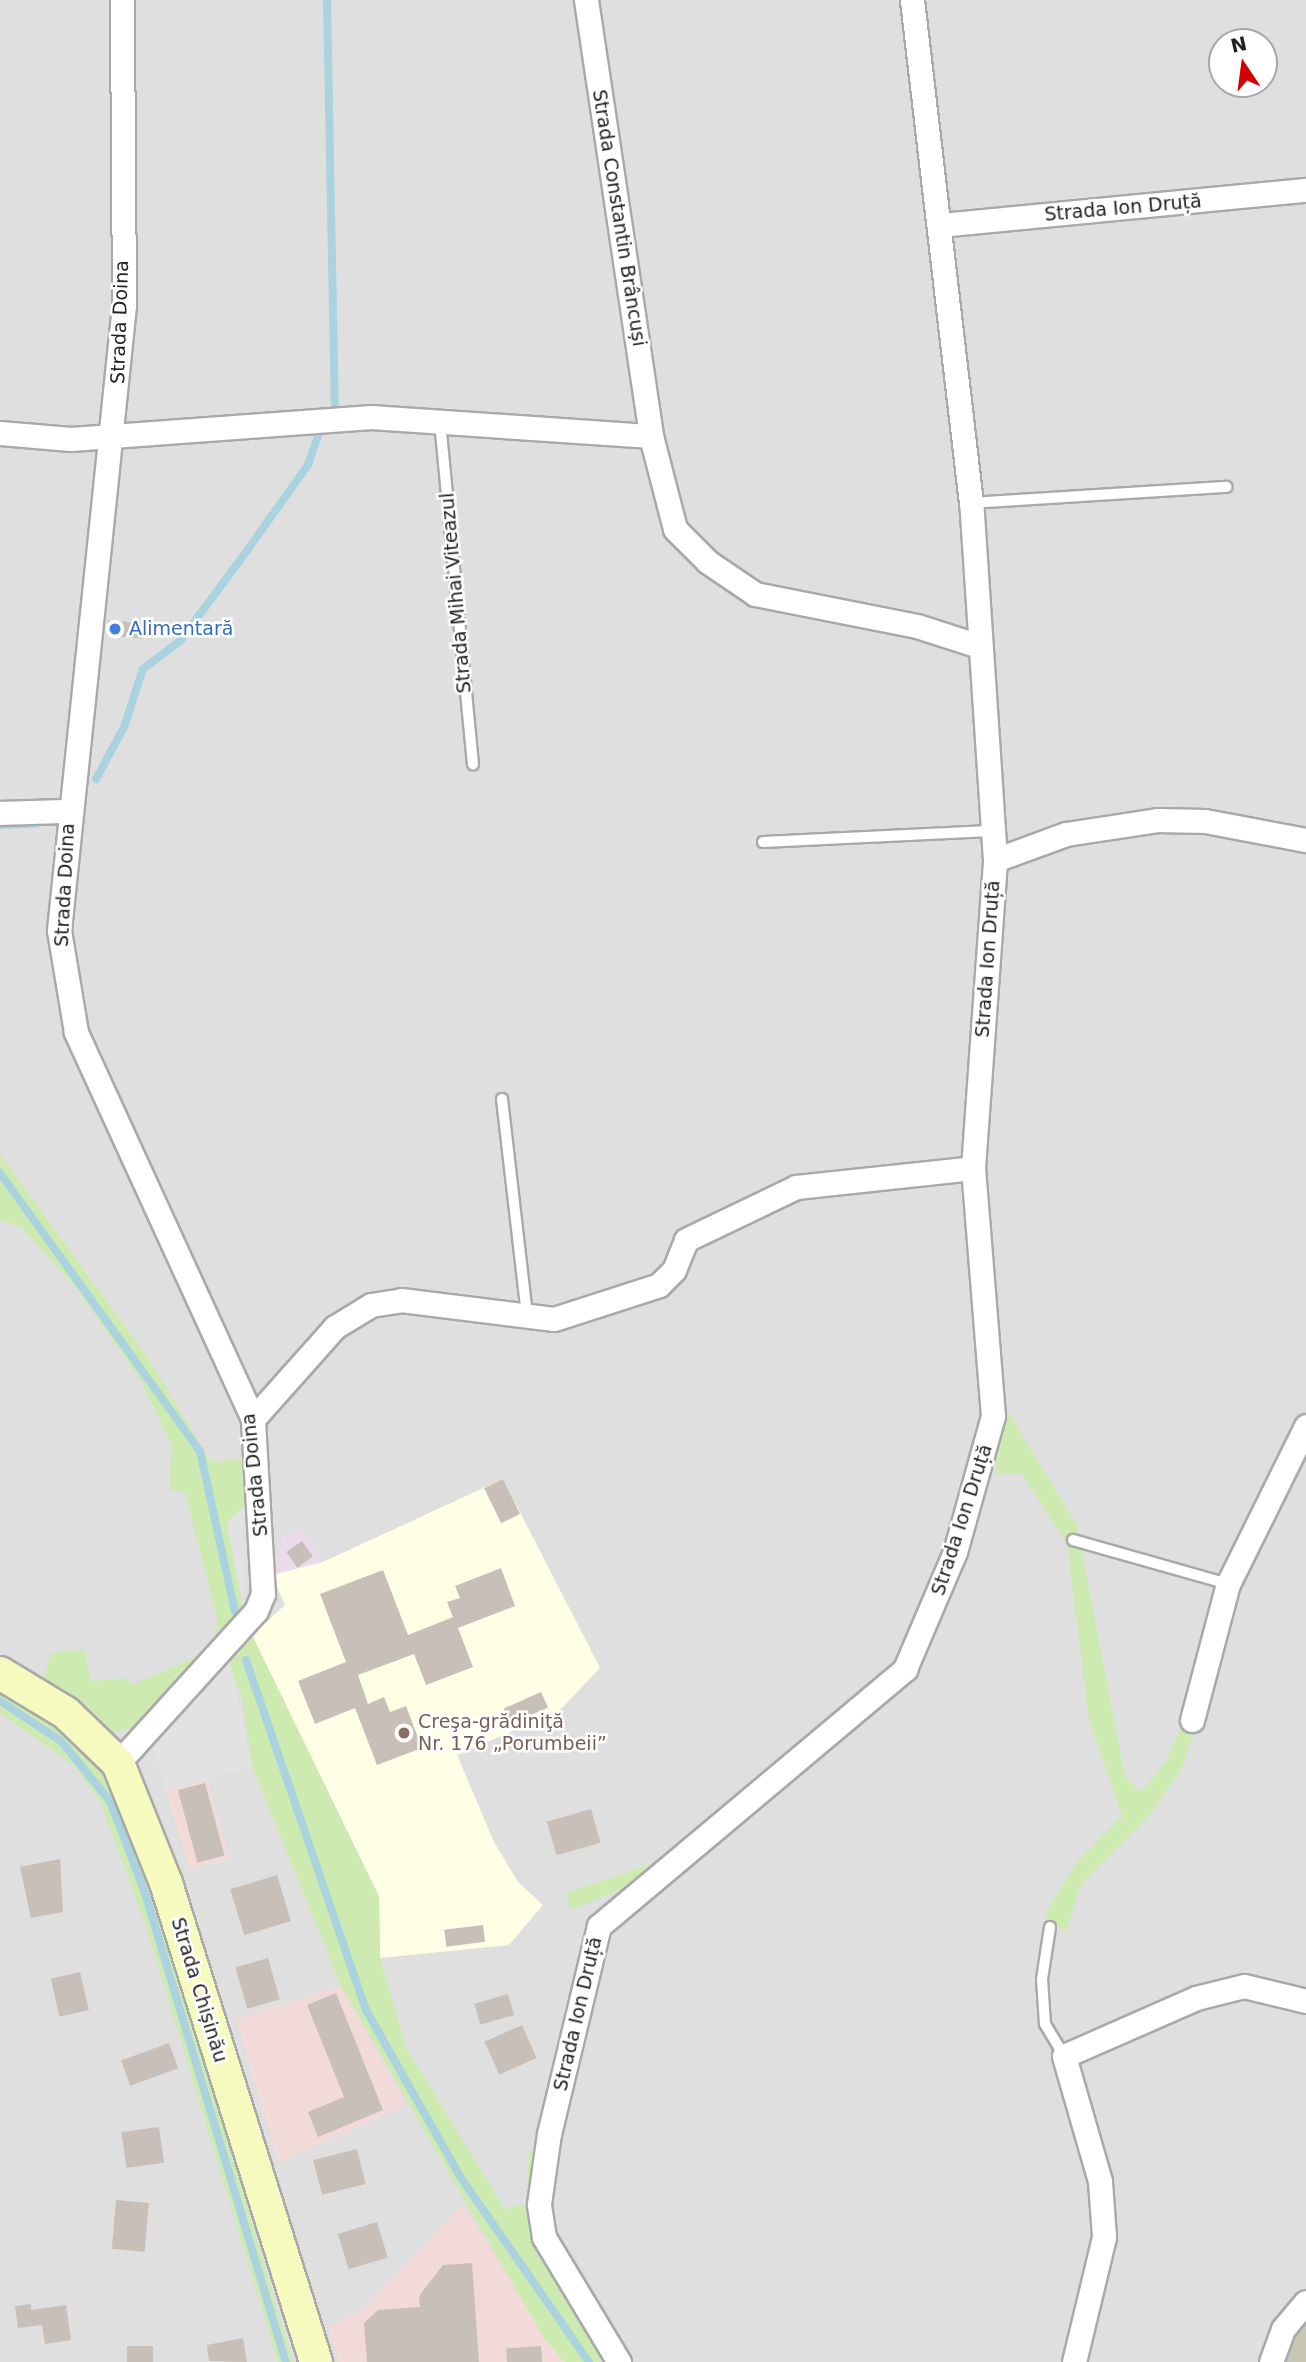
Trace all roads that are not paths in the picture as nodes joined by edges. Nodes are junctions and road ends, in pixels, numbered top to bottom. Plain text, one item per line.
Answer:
1 (122, 0) edge
2 (586, 0) edge
3 (912, 0) edge
4 (1306, 190) edge
5 (940, 225) junction
6 (440, 422) junction
7 (0, 433) edge
8 (115, 435) junction
9 (651, 436) junction
10 (1227, 487) dead end
11 (971, 503) junction
12 (976, 645) junction
13 (473, 764) dead end
14 (69, 811) junction
15 (0, 813) edge
16 (990, 831) junction
17 (1306, 840) edge
18 (763, 842) dead end
19 (995, 860) junction
20 (502, 1099) dead end
21 (973, 1168) junction
22 (527, 1319) junction
23 (253, 1419) junction
24 (1306, 1426) edge
25 (1073, 1540) dead end
26 (1228, 1584) junction
27 (0, 1673) edge
28 (1192, 1720) dead end
29 (118, 1763) junction
30 (1050, 1927) dead end
31 (1306, 2001) edge
32 (1064, 2056) junction
33 (1306, 2302) edge
34 (316, 2362) edge
35 (620, 2362) edge
36 (1074, 2362) edge
37 (1270, 2362) edge

1 - 8 street, Strada Doina
2 - 9 street, Strada Constantin Brâncuși
3 - 5 street, Strada Ion Druță
4 - 5 street, Strada Ion Druță
5 - 11 street, Strada Ion Druță
6 - 8 street
6 - 9 street
6 - 13 lane, Strada Mihai Viteazul
7 - 8 street
8 - 14 street, Strada Doina
9 - 12 street
10 - 11 lane
11 - 12 street, Strada Ion Druță
12 - 16 street, Strada Ion Druță
14 - 15 street
14 - 23 street, Strada Doina
16 - 18 lane
16 - 19 street, Strada Ion Druță
17 - 19 street
19 - 21 street, Strada Ion Druță
20 - 22 lane
21 - 22 street
21 - 35 street, Strada Ion Druță
22 - 23 street
23 - 29 street, Strada Doina
24 - 26 street
25 - 26 lane
26 - 28 street
27 - 29 street, Strada Chișinău
29 - 34 street, Strada Chișinău
30 - 32 lane
31 - 32 street
32 - 36 street
33 - 37 street

